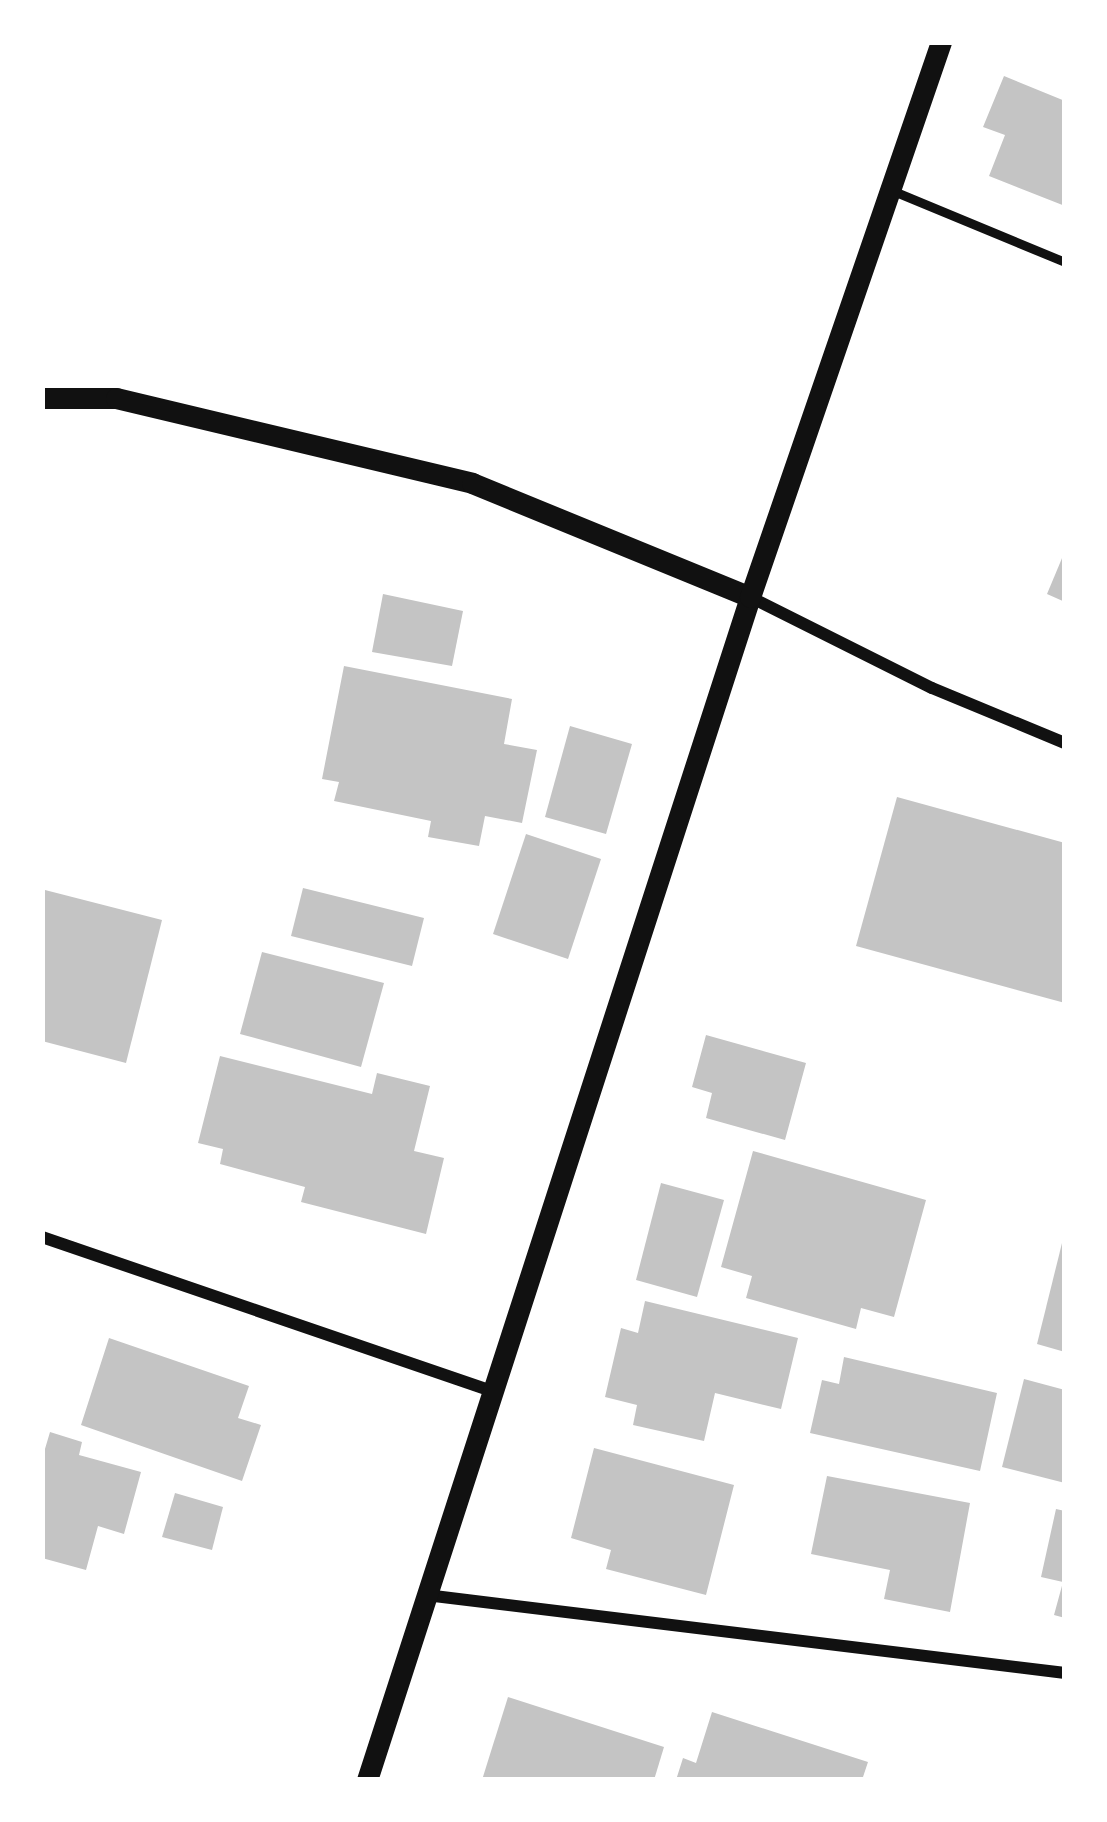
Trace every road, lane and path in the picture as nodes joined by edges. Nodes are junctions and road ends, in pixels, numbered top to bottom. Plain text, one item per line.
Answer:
1 (941, 42) edge
2 (891, 190) junction
3 (1065, 262) edge
4 (42, 398) edge
5 (750, 597) junction
6 (1065, 742) edge
7 (42, 1237) edge
8 (490, 1390) junction
9 (425, 1595) junction
10 (1065, 1673) edge
11 (367, 1780) edge

1 - 2 street
2 - 3 lane
2 - 5 street
4 - 5 street
5 - 6 street
5 - 8 street
7 - 8 street
8 - 9 street
9 - 10 street
9 - 11 street

